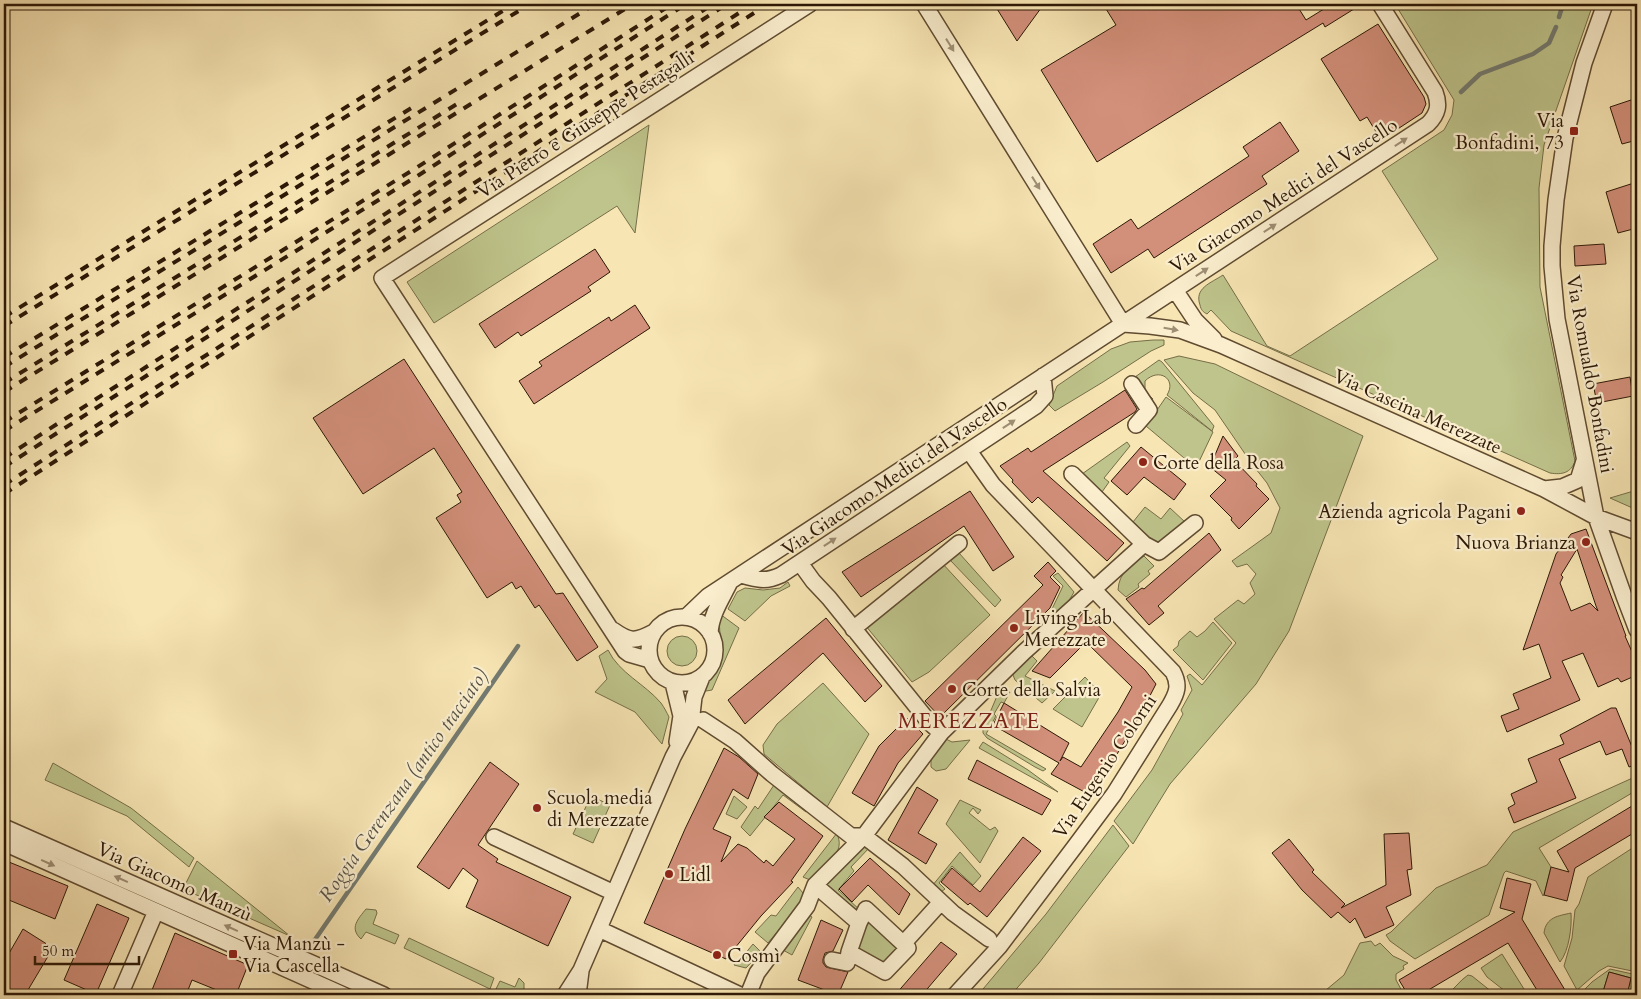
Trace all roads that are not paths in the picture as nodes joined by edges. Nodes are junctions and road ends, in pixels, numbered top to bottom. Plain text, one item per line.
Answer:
1 (810, 4) edge
2 (924, 4) edge
3 (1380, 4) edge
4 (1605, 4) edge
5 (1175, 290) junction
6 (1122, 324) junction
7 (1221, 345) junction
8 (1043, 376) junction
9 (1132, 384) dead end
10 (1136, 425) dead end
11 (969, 451) junction
12 (1585, 457) junction
13 (1072, 474) dead end
14 (1544, 489) junction
15 (1596, 517) junction
16 (1195, 523) dead end
17 (1637, 532) edge
18 (959, 543) dead end
19 (1144, 544) junction
20 (800, 562) junction
21 (735, 579) junction
22 (1094, 590) junction
23 (1630, 593) edge
24 (686, 617) junction
25 (852, 629) junction
26 (612, 630) junction
27 (1637, 630) edge
28 (654, 632) junction
29 (710, 633) junction
30 (650, 660) junction
31 (702, 677) junction
32 (673, 683) junction
33 (704, 720) dead end
34 (941, 733) junction
35 (673, 757) junction
36 (4, 827) edge
37 (864, 836) junction
38 (494, 837) dead end
39 (4, 843) edge
40 (815, 885) junction
41 (614, 893) junction
42 (941, 902) junction
43 (156, 911) junction
44 (859, 923) junction
45 (599, 929) junction
46 (989, 939) dead end
47 (903, 944) junction
48 (849, 952) junction
49 (832, 960) dead end
50 (581, 970) junction
51 (120, 995) edge
52 (344, 995) edge
53 (384, 995) edge
54 (565, 995) edge
55 (578, 995) edge
56 (740, 995) edge
57 (748, 995) edge
58 (955, 995) edge

1 - 26 street, Via Pietro e Giuseppe Pestagalli
2 -> 6 street
5 -> 3 street, Via Giacomo Medici del Vascello
4 - 12 street, Via Romualdo Bonfadini
5 - 6 street, Via Giacomo Medici del Vascello
5 - 7 street
6 -> 7 street, Via Cascina Merezzate
6 - 8 street, Via Giacomo Medici del Vascello
7 - 14 street, Via Cascina Merezzate
11 -> 8 street, Via Giacomo Medici del Vascello
8 - 21 street, Via Giacomo Medici del Vascello
9 - 10 street
20 -> 11 street, Via Giacomo Medici del Vascello
11 - 22 street, Via Eugenio Colorni
12 - 14 street
12 - 15 street, Via Romualdo Bonfadini
13 - 19 street
14 - 15 street, Via Cascina Merezzate
15 - 17 street, Via Cascina Merezzate
15 - 23 street, Via Romualdo Bonfadini
16 - 19 street
18 - 25 street
19 - 22 street
20 - 21 street, Via Giacomo Medici del Vascello
20 - 25 street
21 - 24 street, Via Giacomo Medici del Vascello
21 - 29 street
22 - 34 street
22 - 58 street, Via Eugenio Colorni
23 - 27 street, Via Romualdo Bonfadini
24 - 28 street
24 - 29 street
25 - 34 street
26 - 28 street
26 - 30 street
28 - 30 street
29 - 31 street
30 - 32 street
31 - 32 street
31 - 35 street
32 - 35 street
33 - 37 street
34 - 37 street
35 - 41 street
53 -> 36 street, Via Giacomo Manzù
37 - 40 street
37 - 42 street
38 - 41 street
39 -> 43 street, Via Giacomo Manzù
40 - 44 street
40 - 57 street
41 - 45 street
42 - 46 street
42 - 47 street
43 - 51 street
43 - 52 street, Via Giacomo Manzù
44 - 47 street
44 - 48 street
45 - 50 street
45 - 56 street
47 - 48 street
48 - 49 street
50 - 54 street
50 - 55 street

